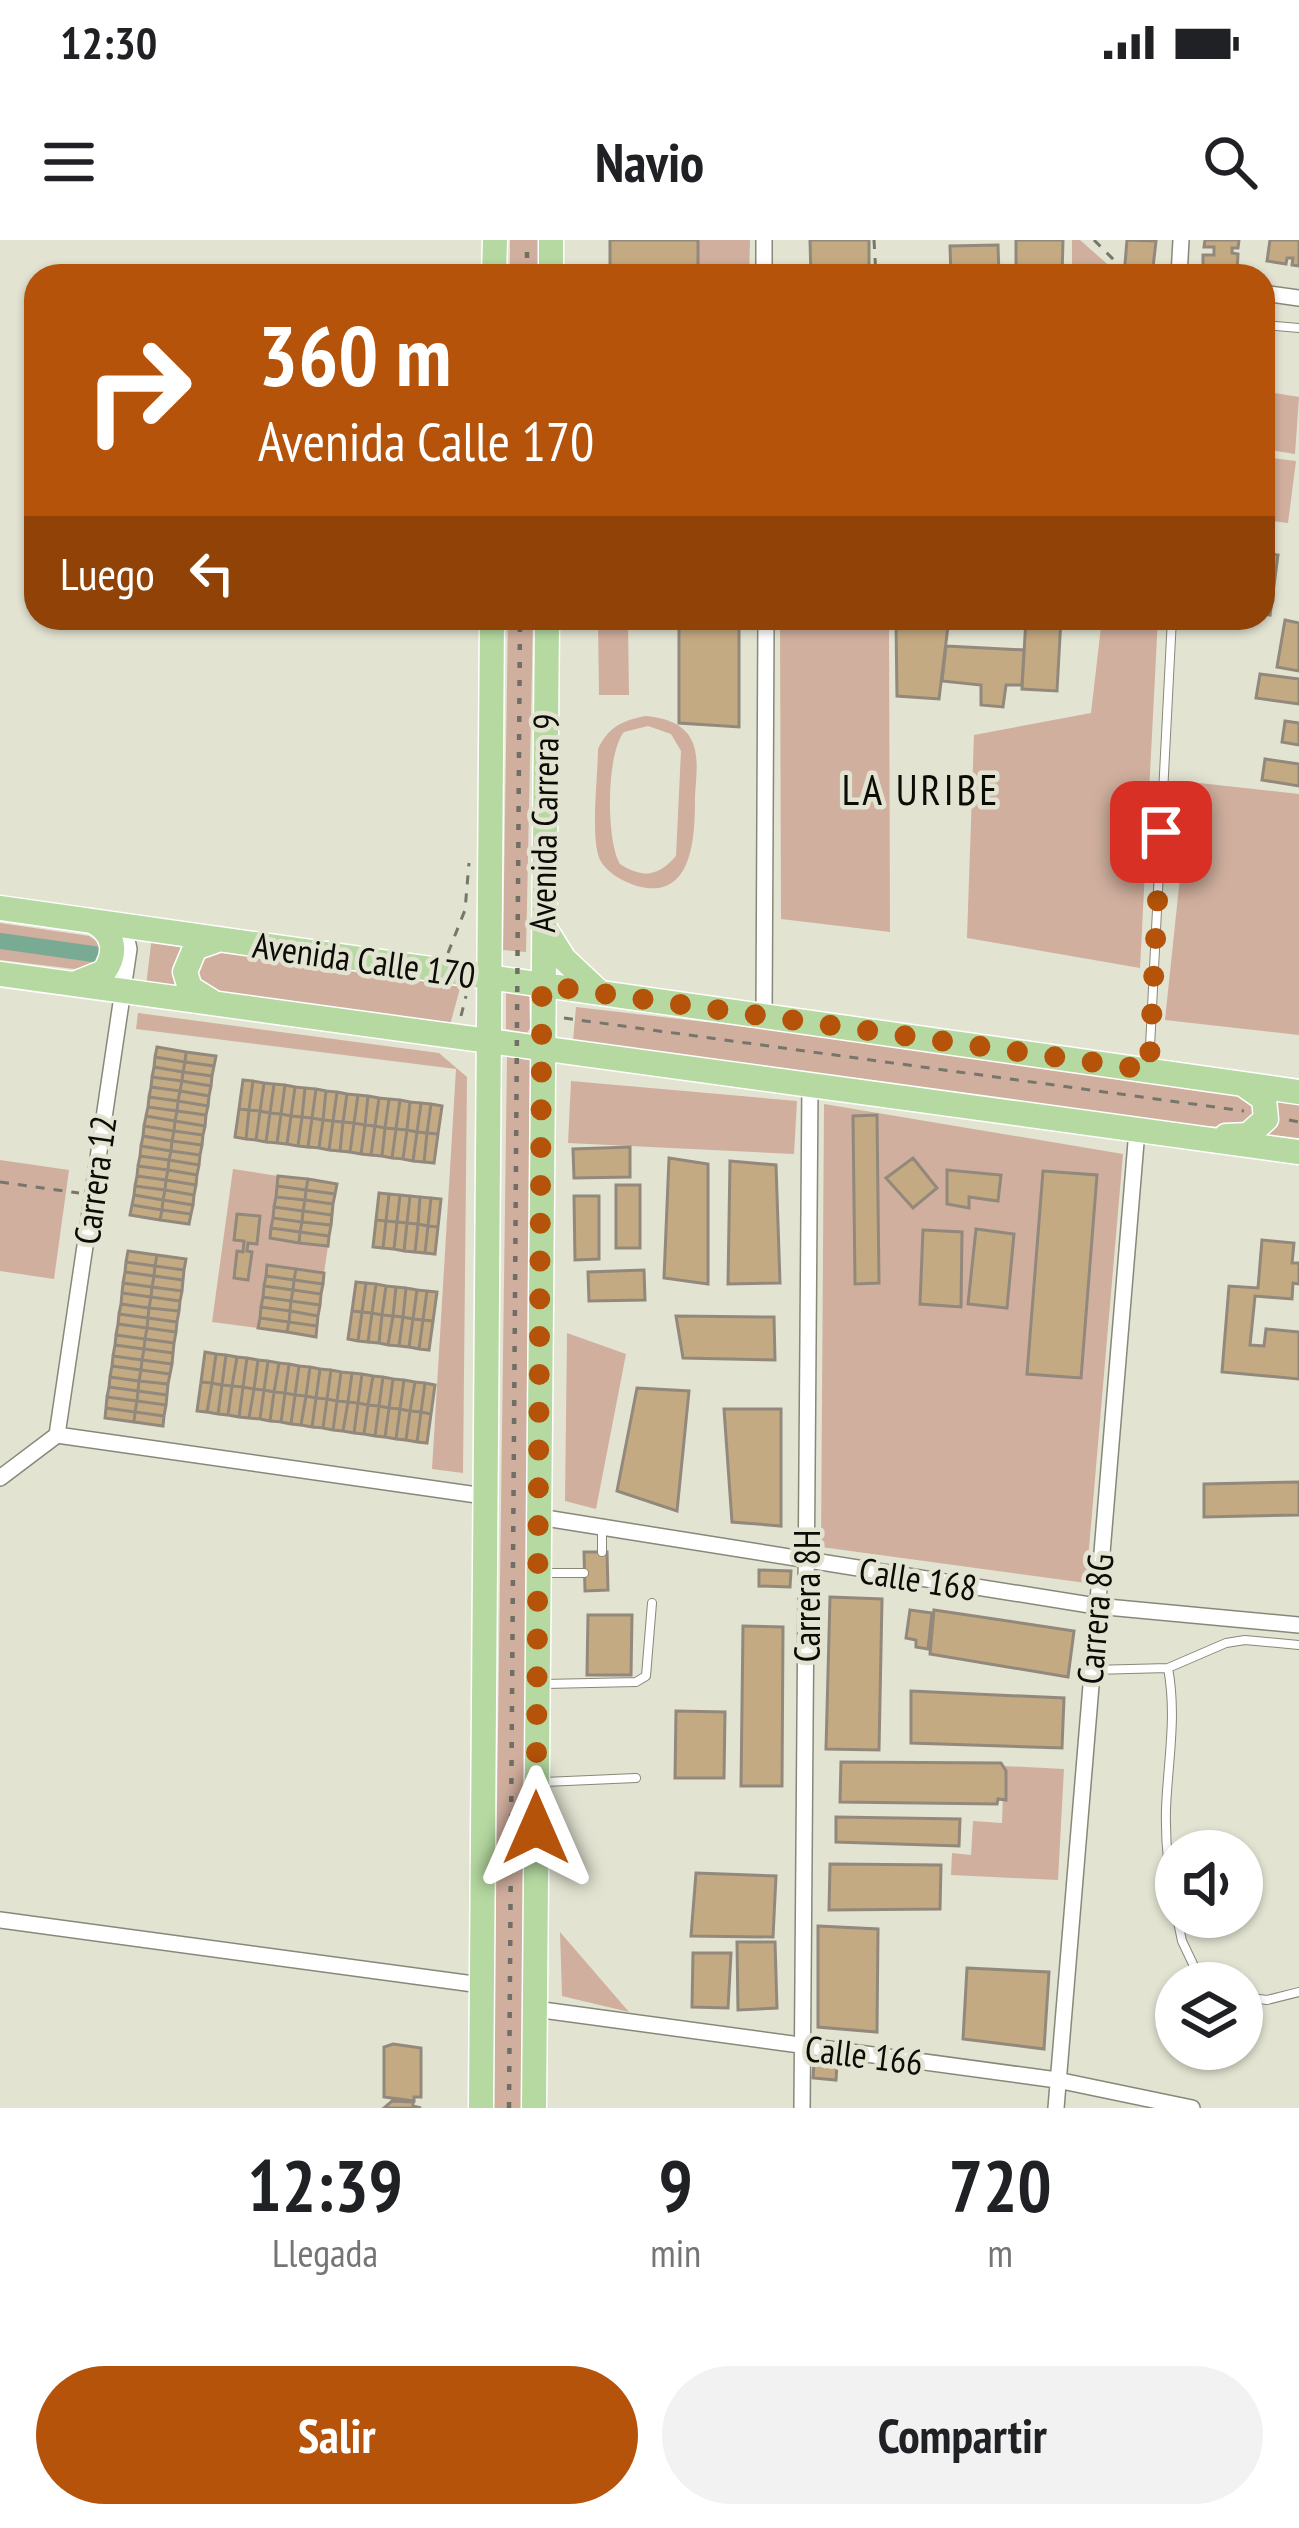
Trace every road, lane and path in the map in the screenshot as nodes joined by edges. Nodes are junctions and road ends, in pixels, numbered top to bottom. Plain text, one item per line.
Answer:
1 (1094, 240) edge
2 (1118, 264) dead end
3 (491, 630) edge
4 (547, 630) edge
5 (766, 630) edge
6 (1171, 630) edge
7 (0, 908) edge
8 (488, 919) junction
9 (89, 920) junction
10 (124, 926) junction
11 (543, 927) junction
12 (230, 941) junction
13 (436, 970) junction
14 (0, 974) edge
15 (478, 980) junction
16 (67, 983) junction
17 (542, 985) junction
18 (123, 991) junction
19 (600, 993) junction
20 (229, 1005) junction
21 (764, 1016) junction
22 (562, 1018) dead end
23 (458, 1027) dead end
24 (487, 1041) junction
25 (542, 1048) junction
26 (1149, 1070) junction
27 (1240, 1083) junction
28 (810, 1085) junction
29 (1299, 1092) edge
30 (1267, 1114) junction
31 (1299, 1122) edge
32 (1137, 1130) junction
33 (1170, 1134) junction
34 (1299, 1153) edge
35 (0, 1182) edge
36 (93, 1195) junction
37 (57, 1436) junction
38 (0, 1478) edge
39 (484, 1496) junction
40 (538, 1516) junction
41 (602, 1526) junction
42 (602, 1552) dead end
43 (807, 1562) junction
44 (538, 1573) junction
45 (584, 1573) dead end
46 (652, 1603) dead end
47 (1096, 1606) junction
48 (1299, 1625) edge
49 (1299, 1645) edge
50 (1168, 1667) junction
51 (1090, 1670) junction
52 (537, 1684) junction
53 (636, 1778) dead end
54 (537, 1782) junction
55 (1167, 1830) edge
56 (0, 1920) edge
57 (482, 1985) junction
58 (1299, 1992) edge
59 (1263, 2000) edge
60 (535, 2008) junction
61 (804, 2047) junction
62 (1057, 2080) junction
63 (481, 2108) edge
64 (534, 2108) edge
65 (802, 2108) edge
66 (1056, 2108) edge
67 (1192, 2108) edge

1 - 2 path
3 - 8 main road, Avenida Carrera 9
4 - 11 main road, Avenida Carrera 9
5 - 21 street
6 - 26 lane
7 - 9 main road, Avenida Calle 170
8 - 13 main road
8 - 15 main road, Avenida Carrera 9
9 - 10 main road, Avenida Calle 170
9 - 16 main road
10 - 12 main road, Avenida Calle 170
10 - 18 street, Carrera 12
11 - 17 main road, Avenida Carrera 9
11 - 19 main road
12 - 13 main road, Avenida Calle 170
12 - 20 main road
13 - 15 main road, Avenida Calle 170
14 - 16 main road, Avenida Calle 170
15 - 17 main road, Avenida Calle 170
15 - 23 path
15 - 24 main road, Avenida Carrera 9
16 - 18 main road, Avenida Calle 170
17 - 19 main road, Avenida Calle 170
17 - 25 main road, Avenida Carrera 9
18 - 20 main road, Avenida Calle 170
18 - 36 street, Carrera 12
19 - 21 main road, Avenida Calle 170
20 - 24 main road, Avenida Calle 170
21 - 26 main road, Avenida Calle 170
22 - 30 path
24 - 25 main road, Avenida Calle 170
24 - 39 main road, Avenida Carrera 9
25 - 28 main road, Avenida Calle 170
25 - 40 main road, Avenida Carrera 9
26 - 27 main road, Avenida Calle 170
27 - 29 main road, Avenida Calle 170
27 - 30 main road
28 - 32 main road, Avenida Calle 170
28 - 43 street, Carrera 8H
30 - 31 path
30 - 33 main road
32 - 33 main road, Avenida Calle 170
32 - 47 street, Carrera 8G
33 - 34 main road, Avenida Calle 170
35 - 36 path
36 - 37 street, Carrera 12
37 - 38 street
37 - 39 street
39 - 57 main road, Avenida Carrera 9
40 - 41 street, Calle 168
40 - 44 main road, Avenida Carrera 9
41 - 42 lane
41 - 43 street, Calle 168
43 - 47 street, Calle 168
43 - 61 street, Carrera 8H
44 - 45 lane
44 - 52 main road, Avenida Carrera 9
46 - 52 lane
47 - 48 street, Calle 168
47 - 51 street, Carrera 8G
49 - 50 lane
50 - 51 lane
50 - 55 lane
51 - 62 street, Carrera 8G
52 - 54 main road, Avenida Carrera 9
53 - 54 lane
54 - 60 main road, Avenida Carrera 9
56 - 57 street
57 - 63 main road, Avenida Carrera 9
58 - 59 lane
60 - 61 street, Calle 166
60 - 64 main road, Avenida Carrera 9
61 - 62 street, Calle 166
61 - 65 street, Carrera 8H
62 - 66 street, Carrera 8G
62 - 67 street, Calle 166

